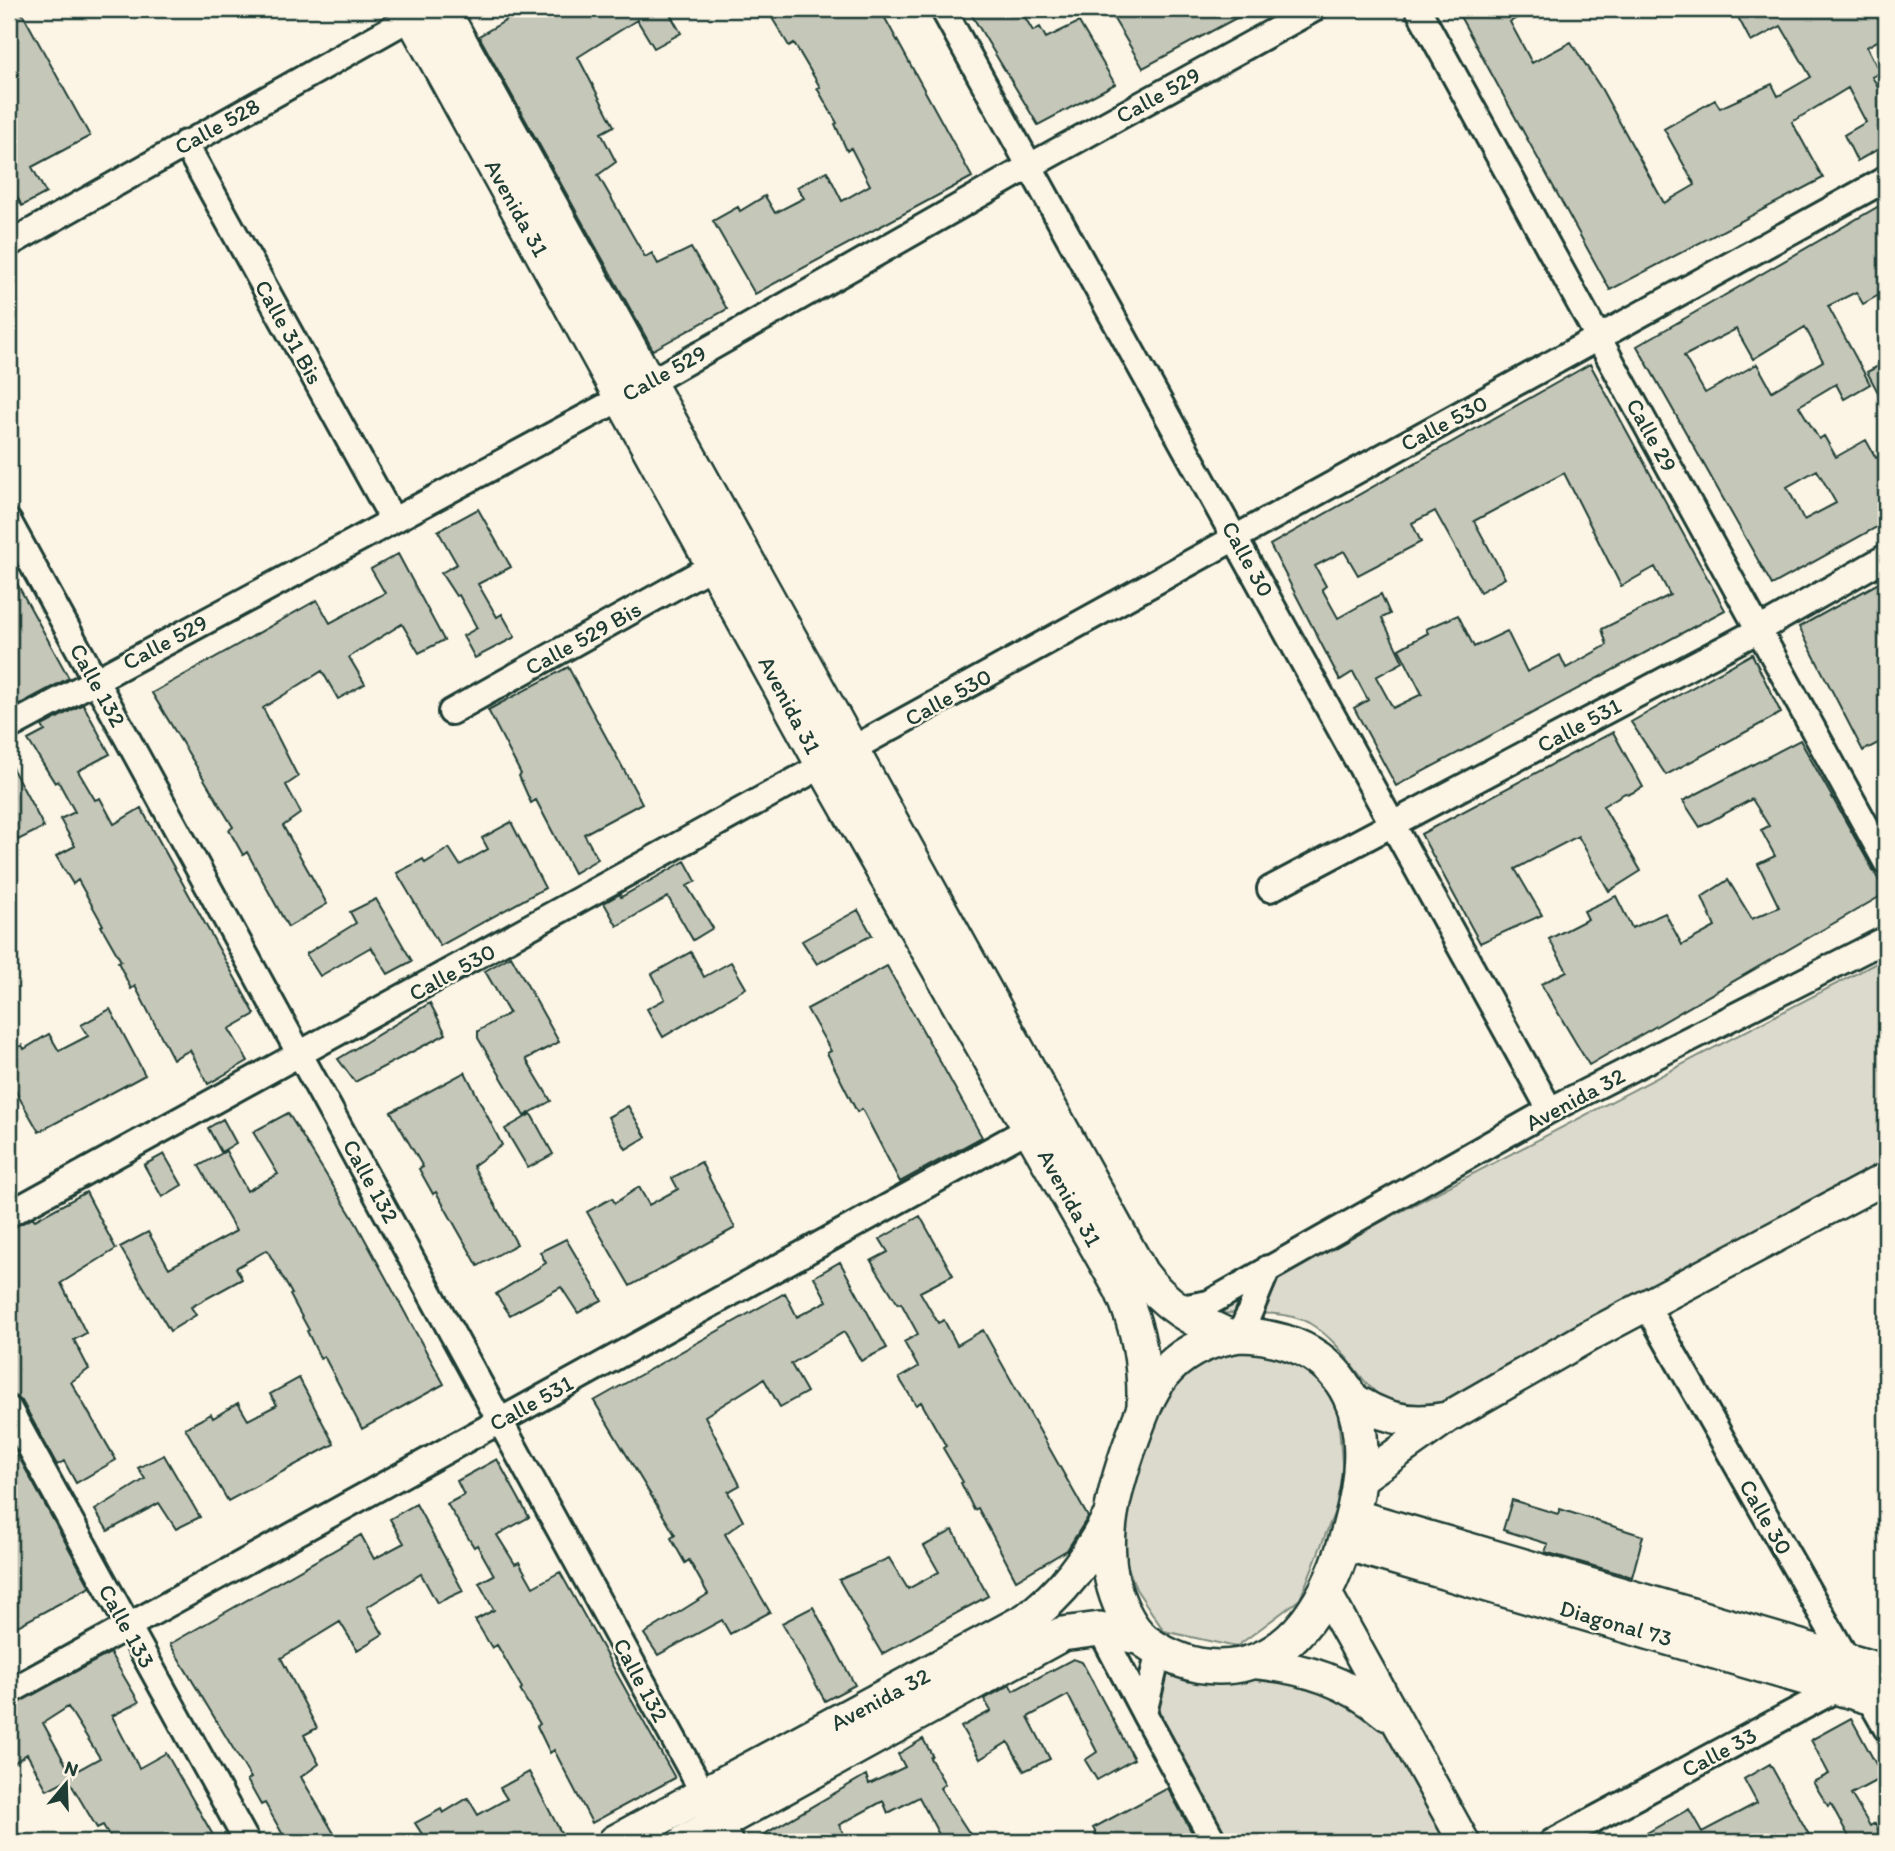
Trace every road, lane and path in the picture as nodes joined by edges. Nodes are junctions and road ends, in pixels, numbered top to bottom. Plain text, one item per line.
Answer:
1 (943, 9) edge
2 (1314, 9) edge
3 (1418, 9) edge
4 (422, 11) edge
5 (185, 143) junction
6 (1030, 166) junction
7 (1886, 179) edge
8 (9, 244) edge
9 (1600, 339) junction
10 (635, 390) junction
11 (393, 520) junction
12 (9, 522) edge
13 (1236, 536) junction
14 (1886, 557) edge
15 (714, 565) junction
16 (1759, 630) junction
17 (95, 680) junction
18 (451, 712) dead end
19 (9, 727) edge
20 (838, 759) junction
21 (1394, 824) junction
22 (1886, 862) edge
23 (1270, 889) dead end
24 (1886, 939) edge
25 (301, 1055) junction
26 (1550, 1110) junction
27 (1042, 1122) junction
28 (1886, 1178) edge
29 (9, 1214) edge
30 (1268, 1268) junction
31 (1646, 1305) junction
32 (1175, 1309) junction
33 (1234, 1335) junction
34 (1350, 1396) junction
35 (1144, 1408) junction
36 (9, 1409) edge
37 (1448, 1417) junction
38 (502, 1419) junction
39 (1359, 1480) junction
40 (1110, 1518) junction
41 (1349, 1530) junction
42 (1325, 1591) junction
43 (128, 1627) junction
44 (1100, 1629) junction
45 (1150, 1644) junction
46 (1254, 1663) junction
47 (1868, 1678) edge
48 (9, 1692) edge
49 (1144, 1713) junction
50 (1399, 1726) junction
51 (1886, 1728) edge
52 (703, 1795) junction
53 (725, 1833) edge
54 (247, 1842) edge
55 (615, 1842) edge
56 (685, 1842) edge
57 (1214, 1842) edge
58 (1464, 1842) edge
59 (1552, 1842) edge

1 - 6 street, Calle 30
2 - 6 street, Calle 529
3 - 9 street, Calle 29
4 - 5 street, Calle 528
4 - 10 main road, Avenida 31
5 - 8 street, Calle 528
5 - 11 street, Calle 31 Bis
6 - 10 street, Calle 529
6 - 13 street, Calle 30
7 - 9 street, Calle 530
9 - 13 street, Calle 530
9 - 16 street, Calle 29
10 - 11 street, Calle 529
10 - 15 main road, Avenida 31
10 - 20 main road, Avenida 31
11 - 17 street, Calle 529
12 - 17 street, Calle 132
13 - 20 street, Calle 530
13 - 21 street, Calle 30
14 - 16 street, Calle 531
15 - 18 street, Calle 529 Bis
15 - 20 main road, Avenida 31
16 - 21 street, Calle 531
16 - 22 street, Calle 29
17 - 19 street, Calle 529
17 - 25 street, Calle 132
20 - 25 street, Calle 530
20 - 27 main road, Avenida 31
21 - 23 street, Calle 531
21 - 26 street, Calle 30
24 - 26 street, Avenida 32
25 - 29 street, Calle 530
25 - 38 street, Calle 132
26 - 30 street, Avenida 32
27 - 32 main road, Avenida 31
27 - 35 main road, Avenida 31
27 - 38 street, Calle 531
28 - 31 street
30 - 32 street, Avenida 32
30 - 33 street
31 - 37 street
31 - 47 street, Calle 30
32 - 33 main road, Avenida 31
33 - 34 main road
33 - 35 main road
34 - 37 street
34 - 39 main road
35 - 40 main road
36 - 43 street, Calle 133
37 - 39 street
38 - 43 street, Calle 531
38 - 52 street, Calle 132
39 - 41 main road
40 - 45 main road
40 - 52 main road, Avenida 32
41 - 42 main road
41 - 47 main road, Diagonal 73
42 - 46 main road
42 - 50 street
43 - 48 street, Calle 531
43 - 54 street, Calle 133
44 - 45 main road, Avenida 32
44 - 49 street
44 - 53 main road, Avenida 32
45 - 46 main road, Avenida 32
45 - 49 street
46 - 50 street
47 - 51 street, Calle 30
47 - 59 street, Calle 33
49 - 57 street
50 - 58 street
52 - 53 street, Calle 132
52 - 55 main road, Avenida 32
53 - 56 main road, Avenida 32

